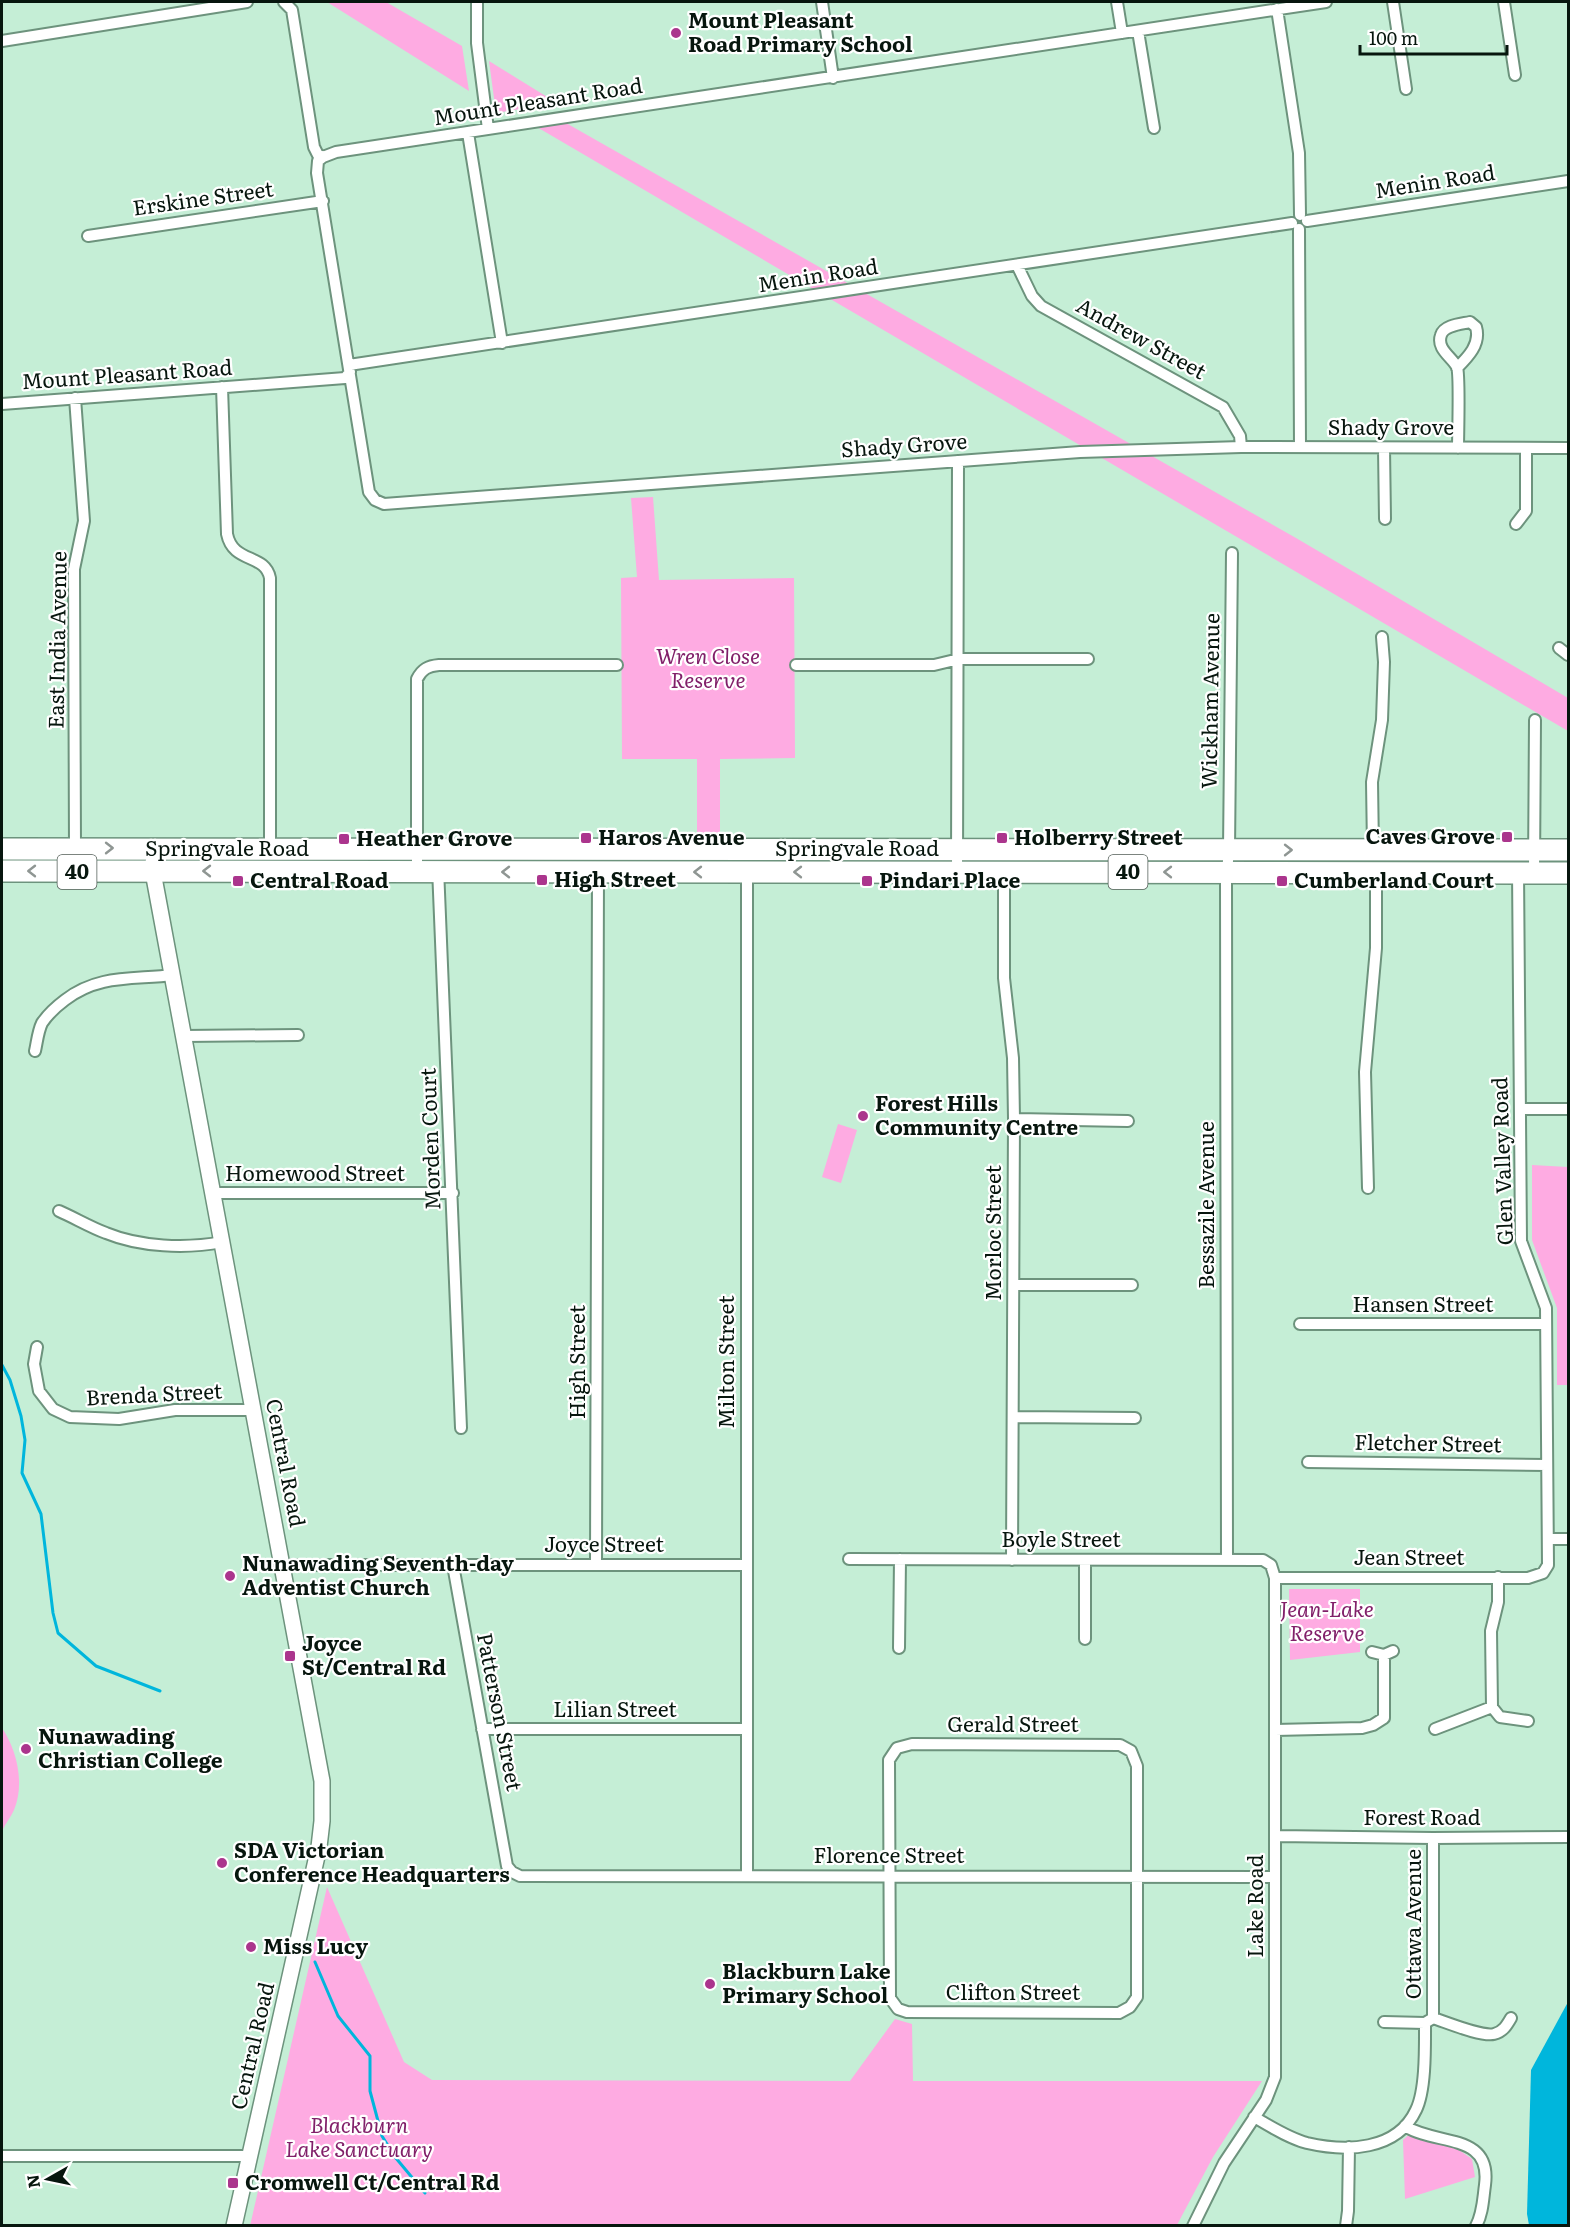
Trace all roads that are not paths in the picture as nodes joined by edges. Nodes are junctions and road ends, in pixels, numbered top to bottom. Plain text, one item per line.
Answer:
1 (247, 2) edge
2 (284, 2) edge
3 (477, 2) edge
4 (822, 2) edge
5 (1117, 2) edge
6 (1326, 2) edge
7 (1393, 2) edge
8 (1504, 2) edge
9 (1277, 9) junction
10 (1138, 31) junction
11 (1122, 33) junction
12 (2, 41) edge
13 (1515, 75) dead end
14 (833, 78) junction
15 (1406, 89) dead end
16 (488, 129) junction
17 (1154, 129) dead end
18 (468, 133) junction
19 (323, 157) junction
20 (1569, 181) edge
21 (323, 201) junction
22 (1300, 222) junction
23 (88, 236) dead end
24 (1017, 266) junction
25 (502, 343) junction
26 (1457, 368) dead end
27 (350, 369) junction
28 (222, 387) junction
29 (75, 398) junction
30 (2, 404) edge
31 (1241, 447) junction
32 (1300, 447) junction
33 (1384, 448) junction
34 (1458, 448) junction
35 (1569, 448) edge
36 (1526, 449) junction
37 (958, 461) junction
38 (1385, 519) dead end
39 (1516, 524) dead end
40 (1232, 553) dead end
41 (1382, 637) dead end
42 (958, 659) junction
43 (1088, 659) dead end
44 (617, 665) dead end
45 (796, 665) dead end
46 (1535, 720) dead end
47 (75, 848) junction
48 (153, 848) junction
49 (2, 849) edge
50 (270, 849) junction
51 (428, 849) junction
52 (746, 849) junction
53 (957, 849) junction
54 (1373, 849) junction
55 (1526, 849) junction
56 (1229, 850) junction
57 (1569, 850) edge
58 (2, 871) edge
59 (153, 872) junction
60 (417, 872) junction
61 (439, 872) junction
62 (598, 872) junction
63 (747, 872) junction
64 (957, 872) junction
65 (1004, 872) junction
66 (1226, 872) junction
67 (1376, 873) junction
68 (1526, 873) junction
69 (1569, 873) edge
70 (173, 975) junction
71 (297, 1035) dead end
72 (184, 1036) junction
73 (35, 1051) dead end
74 (1569, 1109) edge
75 (1520, 1110) junction
76 (1014, 1119) junction
77 (1128, 1121) dead end
78 (1368, 1188) dead end
79 (213, 1193) junction
80 (453, 1193) junction
81 (59, 1211) dead end
82 (222, 1242) junction
83 (1014, 1285) junction
84 (1132, 1285) dead end
85 (1300, 1324) dead end
86 (1546, 1324) junction
87 (37, 1347) dead end
88 (254, 1410) junction
89 (1013, 1417) junction
90 (1135, 1418) dead end
91 (461, 1428) dead end
92 (1308, 1462) dead end
93 (1547, 1465) junction
94 (1548, 1539) junction
95 (1569, 1539) edge
96 (849, 1559) dead end
97 (900, 1559) junction
98 (1012, 1560) junction
99 (1085, 1560) junction
100 (1227, 1560) junction
101 (283, 1565) junction
102 (453, 1565) junction
103 (596, 1565) junction
104 (746, 1565) junction
105 (1271, 1566) joint
106 (1543, 1573) joint
107 (1498, 1577) junction
108 (1275, 1578) junction
109 (1084, 1639) dead end
110 (899, 1648) dead end
111 (1372, 1652) dead end
112 (1492, 1707) junction
113 (1528, 1721) dead end
114 (747, 1729) junction
115 (1435, 1729) dead end
116 (482, 1730) junction
117 (1275, 1730) junction
118 (1276, 1836) junction
119 (1569, 1837) edge
120 (1433, 1838) junction
121 (507, 1866) joint
122 (747, 1876) junction
123 (889, 1876) junction
124 (1137, 1876) junction
125 (1275, 1877) junction
126 (1511, 2018) dead end
127 (1429, 2020) junction
128 (1384, 2022) dead end
129 (1254, 2116) junction
130 (1405, 2126) junction
131 (1349, 2147) junction
132 (2, 2156) edge
133 (249, 2156) junction
134 (234, 2226) edge
135 (1193, 2226) edge
136 (1346, 2226) edge
137 (1476, 2226) edge

1 - 12 street
2 - 19 street
3 - 16 street
4 - 14 street
5 - 11 street
6 - 9 street, Mount Pleasant Road
7 - 15 street
8 - 13 street
9 - 10 street, Mount Pleasant Road
9 - 22 street
10 - 11 street, Mount Pleasant Road
10 - 17 street
11 - 14 street, Mount Pleasant Road
14 - 16 street, Mount Pleasant Road
16 - 18 street, Mount Pleasant Road
18 - 19 street, Mount Pleasant Road
18 - 25 street
19 - 21 street
20 - 22 street, Menin Road
21 - 23 street, Erskine Street
21 - 27 street
22 - 24 street, Menin Road
22 - 32 street
24 - 25 street, Menin Road
24 - 31 street, Andrew Street
25 - 27 street, Menin Road
26 - 34 street
27 - 28 street, Mount Pleasant Road
27 - 37 street, Shady Grove
28 - 29 street, Mount Pleasant Road
28 - 50 street
29 - 30 street, Mount Pleasant Road
29 - 47 street, East India Avenue
31 - 32 street, Shady Grove
31 - 37 street, Shady Grove
32 - 33 street, Shady Grove
33 - 34 street, Shady Grove
33 - 38 street
34 - 36 street, Shady Grove
35 - 36 street, Shady Grove
36 - 39 street
37 - 42 street
40 - 56 street, Wickham Avenue
41 - 54 street
42 - 43 street
42 - 45 street
42 - 53 street
44 - 51 street
46 - 55 street
47 -> 48 highway, Springvale Road / 40
47 - 49 highway, Springvale Road / 40
48 - 50 highway, Springvale Road / 40
48 - 59 street, Central Road
50 - 51 highway, Springvale Road / 40
51 - 52 highway, Springvale Road / 40
51 - 60 street
51 - 61 street, Morden Court
52 - 53 highway, Springvale Road / 40
52 - 63 street, Milton Street
53 - 56 highway, Springvale Road / 40
53 - 64 street
54 - 55 highway, Springvale Road / 40
56 -> 54 highway, Springvale Road / 40
55 - 57 highway, Springvale Road / 40
55 - 68 street, Glen Valley Road
55 - 68 street
56 - 66 street, Bessazile Avenue
59 -> 58 highway, Springvale Road / 40
60 -> 59 highway, Springvale Road / 40
59 - 70 street, Central Road
60 - 61 highway, Springvale Road / 40
62 -> 61 highway, Springvale Road / 40
61 - 80 street, Morden Court
63 -> 62 highway, Springvale Road / 40
62 - 103 street, High Street
64 -> 63 highway, Springvale Road / 40
63 - 104 street, Milton Street
64 - 65 highway, Springvale Road / 40
66 -> 65 highway, Springvale Road / 40
65 - 76 street, Morloc Street
66 - 67 highway, Springvale Road / 40
66 - 100 street, Bessazile Avenue
67 - 68 highway, Springvale Road / 40
67 - 78 street
68 - 69 highway, Springvale Road / 40
68 - 75 street, Glen Valley Road
70 - 72 street, Central Road
70 - 73 street
71 - 72 street
72 - 79 street, Central Road
74 - 75 street
75 - 86 street, Glen Valley Road
76 - 77 street
76 - 83 street, Morloc Street
79 - 80 street, Homewood Street
79 - 82 street, Central Road
80 - 91 street, Morden Court
81 - 82 street
82 - 88 street, Central Road
83 - 84 street
83 - 89 street, Morloc Street
85 - 86 street, Hansen Street
86 - 93 street, Glen Valley Road
87 - 88 street, Brenda Street
88 - 101 street, Central Road
89 - 90 street
89 - 98 street, Morloc Street
92 - 93 street, Fletcher Street
93 - 94 street, Glen Valley Road
94 - 95 street
94 - 106 street, Glen Valley Road
96 - 97 street, Boyle Street
97 - 98 street, Boyle Street
97 - 110 street
98 - 99 street, Boyle Street
99 - 100 street, Boyle Street
99 - 109 street
100 - 105 street, Boyle Street
101 - 102 street, Joyce Street
101 - 133 street, Central Road
102 - 103 street, Joyce Street
102 - 116 street, Patterson Street
103 - 104 street, Joyce Street
104 - 114 street, Milton Street
105 - 108 street, Lake Road
106 - 107 street, Jean Street
107 - 108 street, Jean Street
107 - 112 street
108 - 117 street, Lake Road
111 - 117 street
112 - 113 street
112 - 115 street
114 - 116 street, Lilian Street
114 - 122 street, Milton Street
116 - 121 street, Patterson Street
117 - 118 street, Lake Road
118 - 120 street, Forest Road
118 - 125 street, Lake Road
119 - 120 street, Forest Road
120 - 127 street, Ottawa Avenue
121 - 122 street, Florence Street
122 - 123 street, Florence Street
123 - 124 street, Florence Street
123 - 124 street, Gerald Street
123 - 124 street, Clifton Street
124 - 125 street, Florence Street
125 - 129 street, Lake Road
126 - 127 street
127 - 128 street
127 - 130 street, Ottawa Avenue
129 - 131 street, Ottawa Avenue
129 - 135 street, Lake Road
130 - 131 street, Ottawa Avenue
130 - 137 street
131 - 136 street
132 - 133 street
133 - 134 street, Central Road

